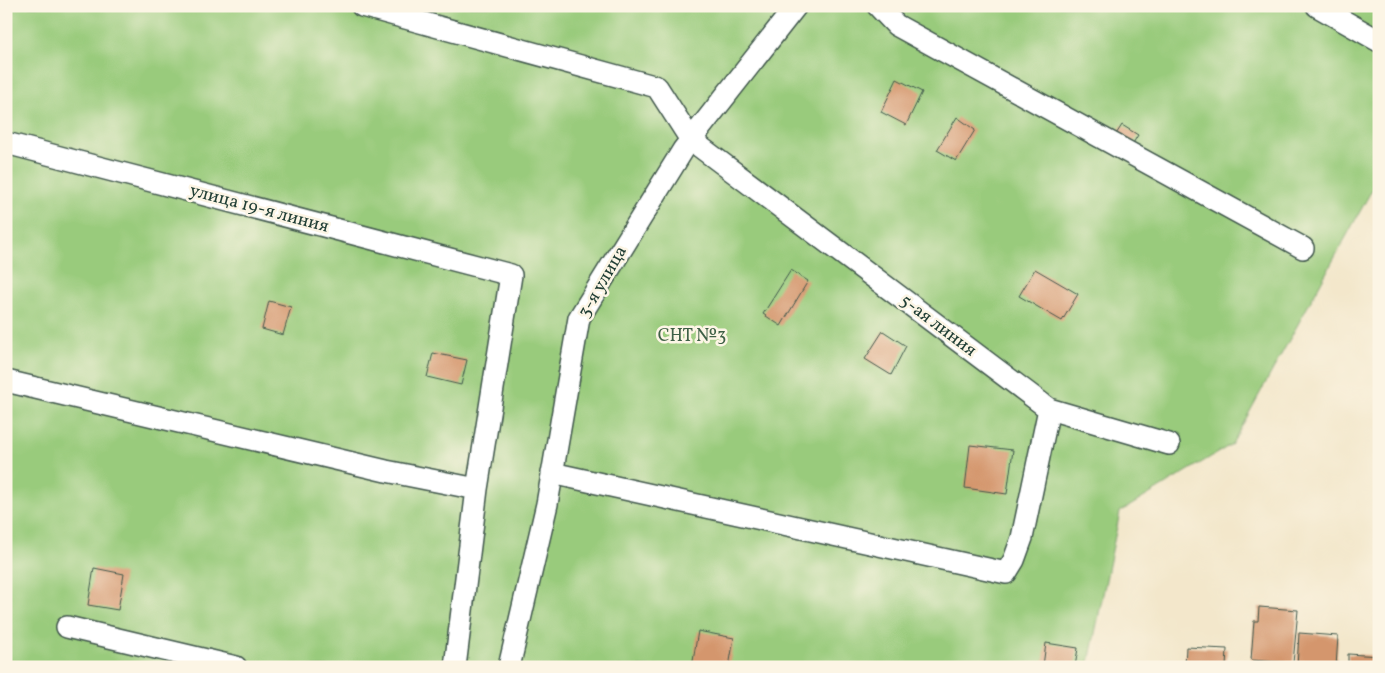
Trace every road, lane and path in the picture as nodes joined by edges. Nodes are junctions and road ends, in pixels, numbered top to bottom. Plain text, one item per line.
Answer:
1 (362, 6) edge
2 (796, 6) edge
3 (878, 6) edge
4 (1317, 6) edge
5 (1379, 41) edge
6 (691, 140) junction
7 (6, 143) edge
8 (1303, 248) dead end
9 (6, 381) edge
10 (1049, 409) junction
11 (1169, 444) dead end
12 (552, 473) junction
13 (477, 489) junction
14 (67, 627) dead end
15 (236, 667) edge
16 (456, 667) edge
17 (510, 667) edge

1 - 6 street
2 - 6 street, 3-я улица
3 - 8 street
4 - 5 street
6 - 10 street, 5-ая линия
6 - 12 street, 3-я улица
7 - 13 street, улица 19-я линия
9 - 13 street
10 - 11 street
10 - 12 street
12 - 17 street, 3-я улица
13 - 16 street
14 - 15 street

